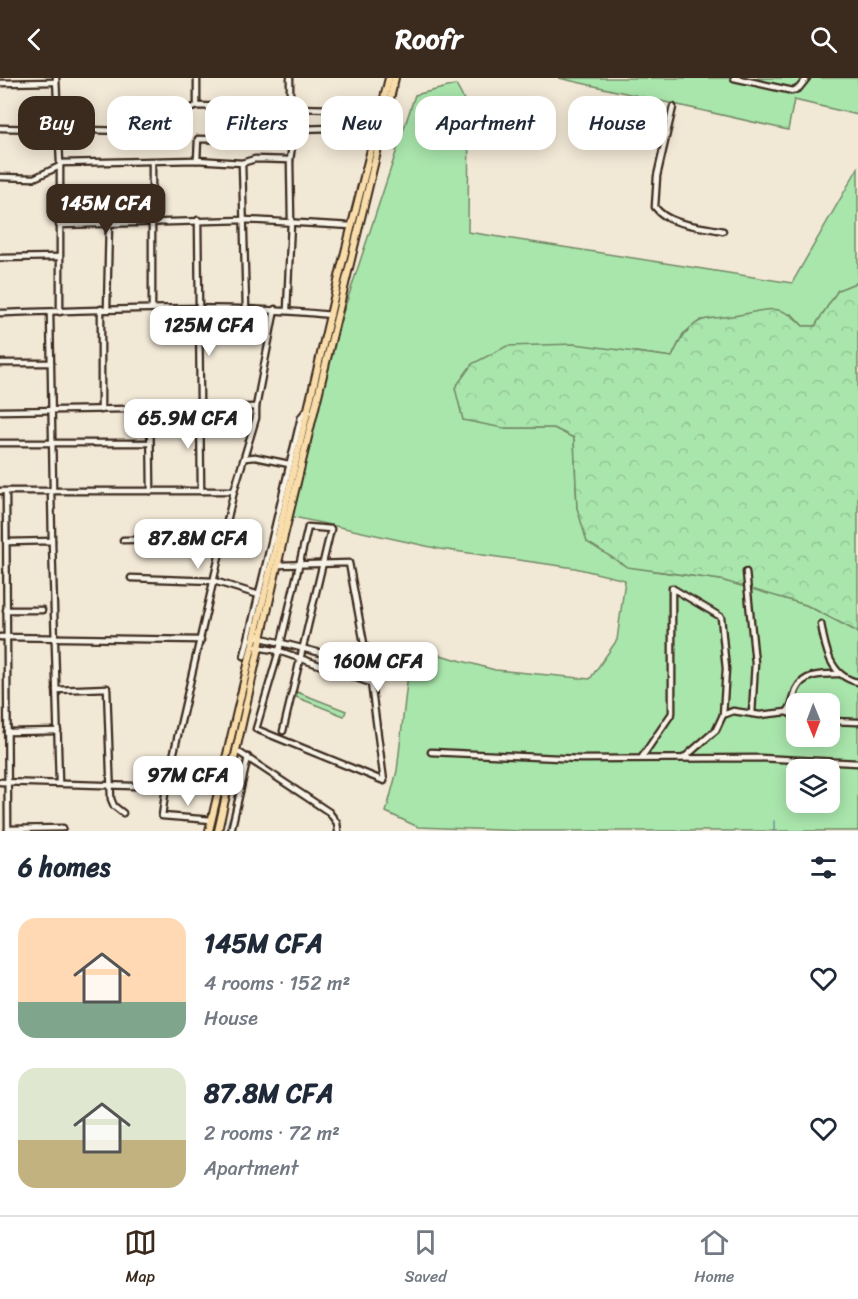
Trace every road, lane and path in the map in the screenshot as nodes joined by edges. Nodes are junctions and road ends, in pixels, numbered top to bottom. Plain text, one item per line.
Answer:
1 (197, 78) edge
2 (290, 78) edge
3 (394, 78) edge
4 (734, 78) edge
5 (807, 78) edge
6 (56, 80) edge
7 (0, 83) edge
8 (57, 96) edge
9 (290, 96) edge
10 (387, 96) edge
11 (197, 106) junction
12 (205, 106) edge
13 (673, 107) dead end
14 (0, 128) edge
15 (18, 128) edge
16 (95, 130) edge
17 (205, 139) edge
18 (59, 150) edge
19 (291, 150) edge
20 (371, 150) edge
21 (197, 160) junction
22 (290, 160) junction
23 (152, 162) junction
24 (242, 163) junction
25 (60, 164) junction
26 (0, 177) edge
27 (198, 220) junction
28 (245, 220) junction
29 (152, 222) junction
30 (291, 222) junction
31 (109, 223) junction
32 (59, 225) junction
33 (352, 226) junction
34 (723, 231) dead end
35 (59, 257) junction
36 (0, 258) edge
37 (152, 307) junction
38 (197, 308) junction
39 (246, 308) junction
40 (104, 309) junction
41 (275, 309) junction
42 (287, 310) junction
43 (50, 312) junction
44 (60, 312) junction
45 (0, 314) edge
46 (331, 315) junction
47 (0, 363) edge
48 (51, 363) junction
49 (256, 407) junction
50 (199, 408) junction
51 (150, 409) junction
52 (101, 410) junction
53 (0, 411) edge
54 (52, 412) junction
55 (309, 412) junction
56 (0, 443) edge
57 (52, 443) junction
58 (150, 443) junction
59 (245, 458) junction
60 (289, 464) junction
61 (52, 490) junction
62 (3, 491) edge
63 (151, 491) junction
64 (201, 491) junction
65 (234, 491) junction
66 (224, 538) junction
67 (123, 540) dead end
68 (51, 541) junction
69 (7, 542) junction
70 (300, 564) junction
71 (324, 564) junction
72 (279, 565) junction
73 (746, 572) dead end
74 (131, 578) dead end
75 (214, 581) junction
76 (0, 588) edge
77 (6, 588) junction
78 (259, 595) junction
79 (6, 610) junction
80 (42, 610) dead end
81 (821, 624) dead end
82 (54, 635) junction
83 (254, 635) junction
84 (7, 636) junction
85 (0, 637) edge
86 (263, 638) junction
87 (201, 640) junction
88 (280, 643) junction
89 (251, 646) junction
90 (261, 647) junction
91 (304, 649) junction
92 (279, 651) junction
93 (244, 656) dead end
94 (301, 659) junction
95 (368, 665) junction
96 (839, 674) junction
97 (858, 682) edge
98 (371, 683) junction
99 (57, 690) junction
100 (796, 693) edge
101 (786, 712) edge
102 (752, 714) junction
103 (723, 715) junction
104 (840, 721) edge
105 (858, 722) edge
106 (58, 731) junction
107 (283, 731) dead end
108 (7, 732) junction
109 (237, 751) junction
110 (431, 752) dead end
111 (248, 757) junction
112 (642, 757) junction
113 (685, 757) junction
114 (858, 764) edge
115 (0, 782) edge
116 (8, 782) junction
117 (59, 783) junction
118 (111, 784) junction
119 (166, 787) junction
120 (123, 813) dead end
121 (212, 820) junction
122 (63, 828) dead end
123 (8, 830) edge
124 (209, 831) edge
125 (218, 831) edge
126 (231, 831) edge
127 (338, 831) edge

1 - 11 street
2 - 9 street
3 - 10 main road
3 - 72 main road
4 - 5 street
6 - 7 street
6 - 8 street
11 - 12 street
11 - 16 street
13 - 34 street
14 - 15 street
17 - 21 street
18 - 25 street
19 - 22 street
20 - 33 main road
21 - 23 street
21 - 24 street
22 - 24 street
22 - 30 street
23 - 25 street
23 - 29 street
24 - 28 street
25 - 26 street
25 - 32 street
27 - 28 street
27 - 29 street
27 - 38 street
28 - 30 street
28 - 39 street
29 - 31 street
29 - 37 street
30 - 33 street
30 - 42 street
31 - 32 street
31 - 40 street
32 - 35 street
33 - 46 main road
35 - 36 street
35 - 44 street
37 - 38 street
37 - 40 street
38 - 39 street
38 - 50 street
39 - 41 street
40 - 44 street
40 - 52 street
41 - 42 street
41 - 49 street
42 - 46 street
43 - 44 street
43 - 45 street
43 - 48 street
46 - 55 main road
47 - 48 street
48 - 54 street
49 - 50 street
49 - 59 street
50 - 51 street
50 - 64 street
51 - 52 street
51 - 58 street
52 - 54 street
53 - 54 street
54 - 57 street
55 - 60 street
55 - 83 main road
56 - 57 street
57 - 58 street
57 - 61 street
58 - 63 street
59 - 60 street
59 - 65 street
60 - 78 street
61 - 62 street
61 - 63 street
61 - 68 street
62 - 69 street
63 - 64 street
64 - 65 street
65 - 66 street
66 - 67 street
66 - 75 street
68 - 69 street
68 - 82 street
69 - 77 street
70 - 71 street
70 - 71 street
70 - 72 street
70 - 88 street
71 - 91 street
71 - 95 street
72 - 86 main road
73 - 102 street
74 - 75 street
75 - 78 street
75 - 87 street
76 - 77 street
77 - 79 street
78 - 93 street
79 - 80 street
79 - 84 street
81 - 96 street
82 - 84 street
82 - 87 street
82 - 99 street
83 - 86 street
83 - 89 main road
84 - 85 street
84 - 108 street
86 - 88 street
86 - 90 main road
87 - 119 street
88 - 91 street
88 - 92 street
89 - 90 street
89 - 121 main road
90 - 92 street
90 - 109 main road
91 - 94 street
91 - 95 street
92 - 94 street
92 - 98 street
94 - 98 street
94 - 107 street
95 - 98 street
96 - 97 street
96 - 100 street
99 - 106 street
99 - 118 street
101 - 102 street
102 - 103 street
103 - 112 street
103 - 113 street
104 - 105 street
106 - 108 street
106 - 117 street
108 - 116 street
109 - 111 street
109 - 125 main road
110 - 112 street
111 - 126 street
111 - 127 street
112 - 113 street
113 - 114 street
115 - 116 street
116 - 117 street
116 - 123 street
117 - 118 street
118 - 119 street
118 - 120 street
119 - 121 street
121 - 124 main road
122 - 123 street

